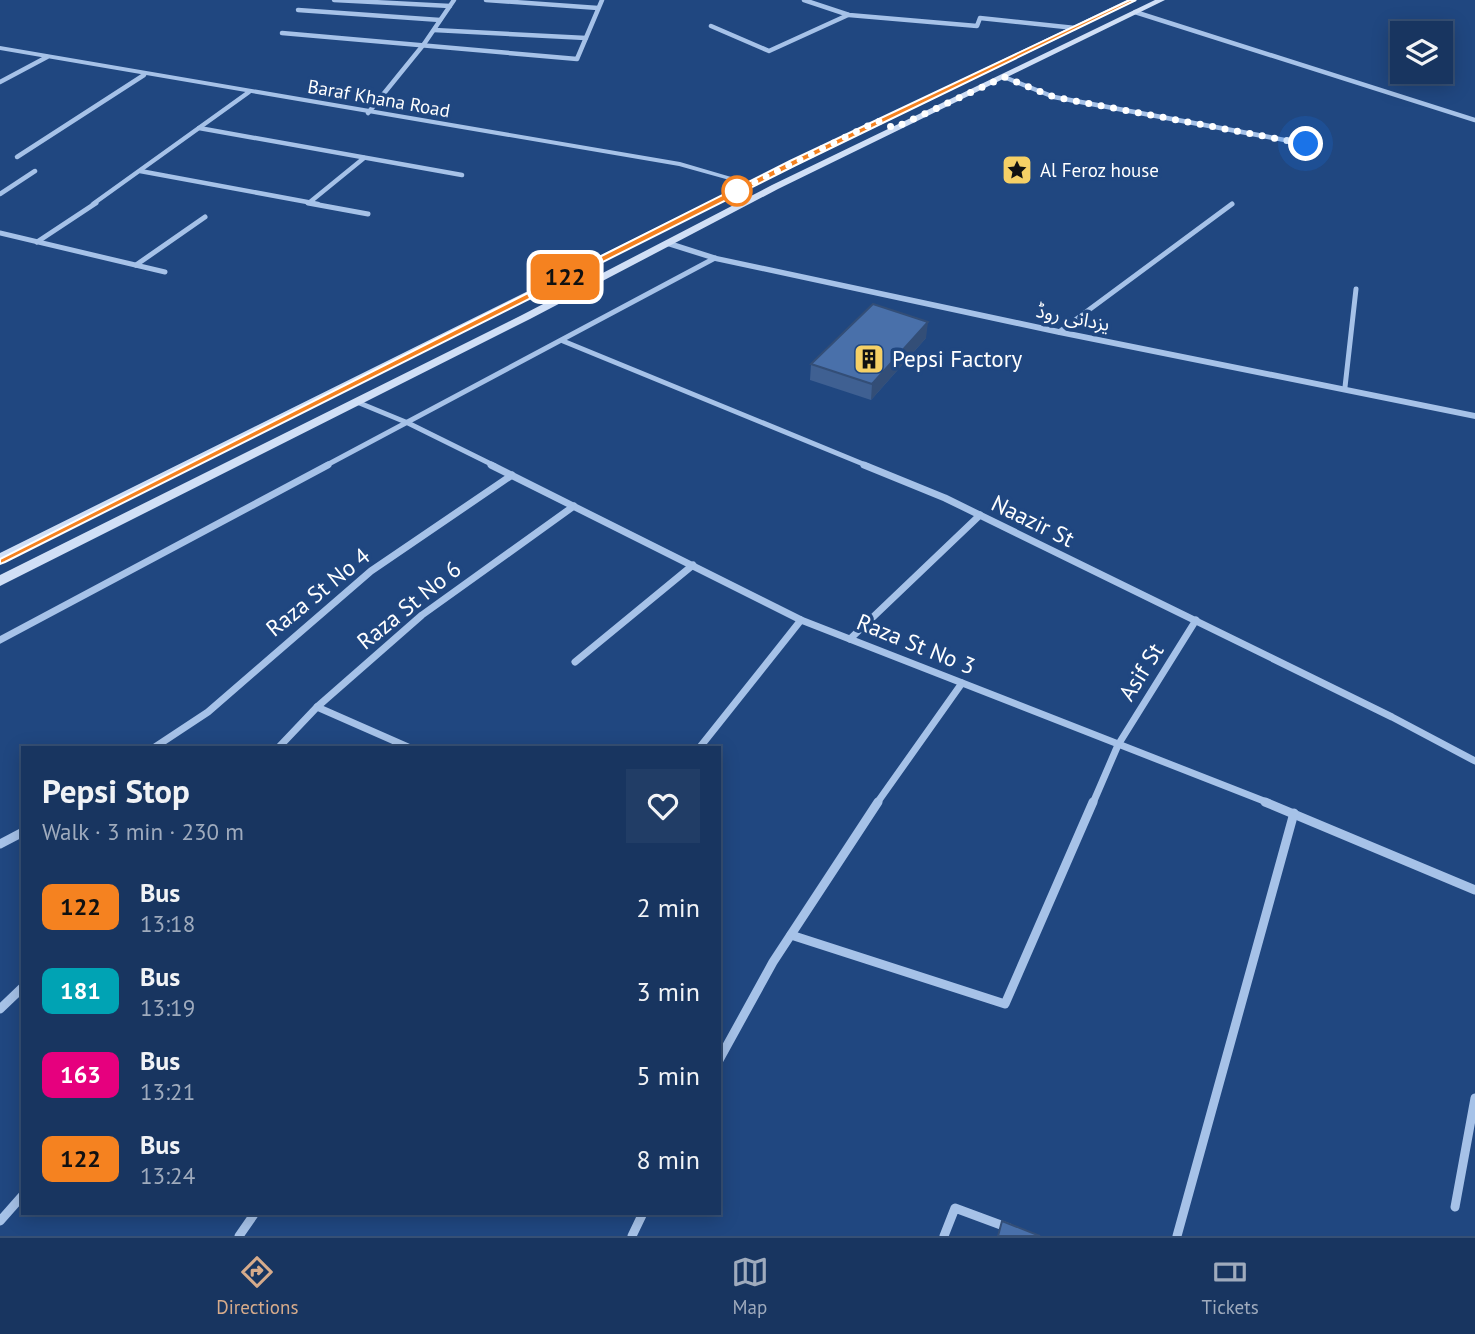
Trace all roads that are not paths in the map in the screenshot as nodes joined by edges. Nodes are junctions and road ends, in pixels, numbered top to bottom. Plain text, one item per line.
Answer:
1 (334, 0) edge
2 (454, 0) edge
3 (486, 0) edge
4 (602, 0) edge
5 (804, 0) edge
6 (1133, 0) edge
7 (1161, 0) edge
8 (450, 6) junction
9 (598, 9) junction
10 (298, 10) dead end
11 (1135, 12) junction
12 (849, 15) junction
13 (440, 20) junction
14 (711, 26) dead end
15 (1075, 28) junction
16 (434, 30) junction
17 (282, 33) dead end
18 (586, 38) junction
19 (424, 44) junction
20 (0, 48) edge
21 (47, 57) junction
22 (144, 75) junction
23 (1004, 77) junction
24 (0, 82) edge
25 (249, 92) junction
26 (368, 113) junction
27 (1475, 120) edge
28 (878, 121) junction
29 (200, 128) junction
30 (894, 128) junction
31 (1306, 144) dead end
32 (17, 157) dead end
33 (364, 158) junction
34 (35, 171) dead end
35 (141, 171) junction
36 (462, 175) dead end
37 (751, 184) junction
38 (0, 194) edge
39 (310, 202) junction
40 (1232, 204) dead end
41 (368, 214) dead end
42 (205, 217) dead end
43 (1, 235) edge
44 (37, 242) junction
45 (667, 243) junction
46 (715, 258) junction
47 (136, 265) junction
48 (165, 272) dead end
49 (1356, 289) dead end
50 (1059, 332) junction
51 (563, 341) junction
52 (1345, 387) junction
53 (357, 401) junction
54 (1475, 415) edge
55 (408, 423) junction
56 (512, 475) junction
57 (140, 489) junction
58 (156, 501) junction
59 (575, 506) junction
60 (980, 515) junction
61 (0, 559) edge
62 (693, 565) junction
63 (0, 581) edge
64 (801, 620) junction
65 (1196, 621) junction
66 (850, 639) junction
67 (0, 640) edge
68 (575, 662) dead end
69 (962, 683) junction
70 (317, 707) junction
71 (1118, 745) junction
72 (157, 746) edge
73 (280, 746) edge
74 (406, 746) edge
75 (701, 746) edge
76 (1475, 761) edge
77 (1294, 813) junction
78 (21, 833) edge
79 (0, 844) edge
80 (1475, 890) edge
81 (791, 935) junction
82 (21, 989) edge
83 (0, 1009) edge
84 (721, 1056) edge
85 (1475, 1098) edge
86 (21, 1197) edge
87 (1455, 1208) dead end
88 (254, 1215) edge
89 (642, 1215) edge
90 (0, 1221) edge
91 (1017, 1231) edge
92 (239, 1236) edge
93 (632, 1236) edge
94 (944, 1236) edge
95 (1177, 1236) edge

1 - 8 street
2 - 8 street
3 - 9 street
4 - 9 street
5 - 12 street
6 - 15 main road
7 - 11 main road
8 - 13 street
9 - 18 street
10 - 13 street
11 - 23 main road
11 - 27 street
12 - 14 street
12 - 15 street
13 - 16 street
15 - 28 main road
16 - 18 street
16 - 19 street
17 - 19 street
18 - 19 street
19 - 26 street
20 - 21 street, Baraf Khana Road
21 - 22 street, Baraf Khana Road
21 - 24 street
22 - 25 street, Baraf Khana Road
22 - 32 street
23 - 30 main road
23 - 31 street
25 - 26 street, Baraf Khana Road
25 - 29 street
26 - 37 street, Baraf Khana Road
28 - 30 main road
28 - 37 main road
29 - 33 street
29 - 35 street
30 - 45 main road
33 - 36 street
33 - 39 street
34 - 38 street
35 - 39 street
35 - 44 street
37 - 57 main road
39 - 41 street
40 - 50 street
42 - 47 street
43 - 44 street
44 - 47 street
45 - 46 street, یزدانی روڈ
45 - 53 main road
46 - 50 street, یزدانی روڈ
46 - 51 street
47 - 48 street
49 - 52 street
50 - 52 street, یزدانی روڈ
51 - 55 street
51 - 60 street, Naazir St
52 - 54 street, یزدانی روڈ
53 - 55 street, Raza St No 3
53 - 58 main road
55 - 56 street, Raza St No 3
55 - 67 street
56 - 59 street, Raza St No 3
56 - 72 street, Raza St No 4
57 - 58 main road
57 - 61 main road
58 - 63 main road
59 - 62 street, Raza St No 3
59 - 70 street, Raza St No 6
60 - 65 street, Naazir St
60 - 66 street
62 - 64 street, Raza St No 3
62 - 68 street
64 - 66 street, Raza St No 3
64 - 75 street
65 - 71 street, Asif St
65 - 76 street, Naazir St
66 - 69 street, Raza St No 3
69 - 71 street, Raza St No 3
69 - 81 street
70 - 73 street, Raza St No 6
70 - 74 street
71 - 77 street, Raza St No 3
71 - 81 street, Asif St
77 - 80 street, Raza St No 3
77 - 95 street
78 - 79 street
81 - 84 street
82 - 83 street
85 - 87 street
86 - 90 street
88 - 92 street
89 - 93 street
91 - 94 street

